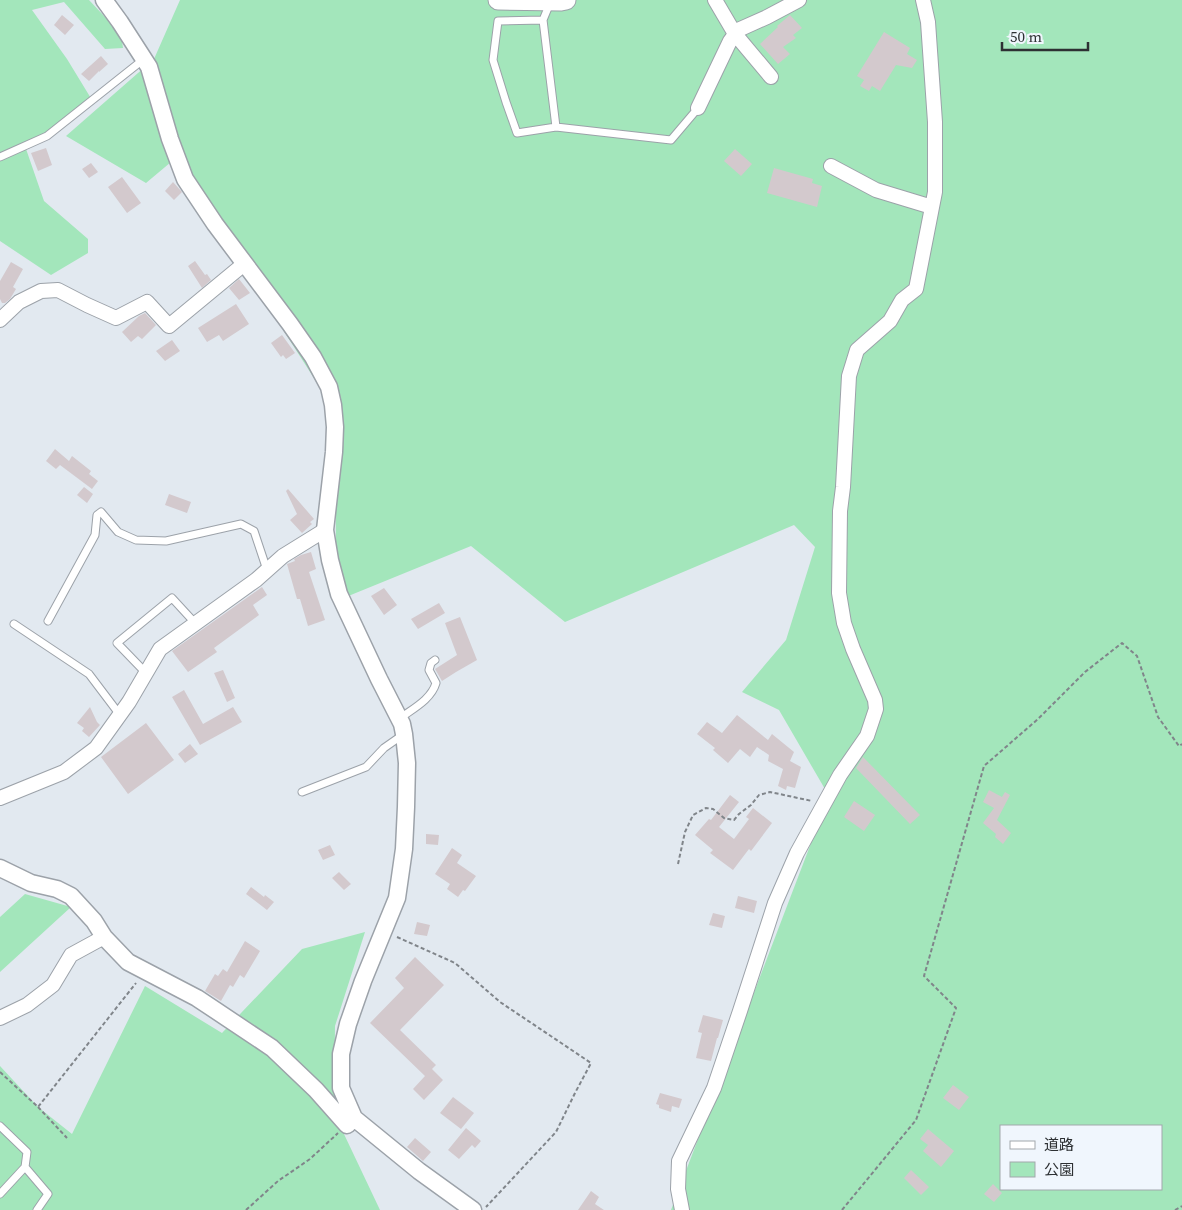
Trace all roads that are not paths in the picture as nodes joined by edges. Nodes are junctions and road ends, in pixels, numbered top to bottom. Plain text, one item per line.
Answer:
1 (104, 0) edge
2 (498, 0) edge
3 (558, 0) edge
4 (715, 0) edge
5 (799, 0) edge
6 (923, 0) edge
7 (543, 20) junction
8 (735, 34) junction
9 (144, 59) junction
10 (771, 77) dead end
11 (699, 107) joint
12 (556, 127) junction
13 (0, 157) edge
14 (830, 166) dead end
15 (932, 208) junction
16 (244, 264) junction
17 (0, 320) edge
18 (326, 530) junction
19 (267, 570) junction
20 (48, 621) dead end
21 (195, 623) junction
22 (14, 624) dead end
23 (435, 660) dead end
24 (146, 673) junction
25 (120, 715) junction
26 (402, 726) junction
27 (302, 792) dead end
28 (0, 798) edge
29 (0, 868) edge
30 (104, 937) junction
31 (0, 1018) edge
32 (350, 1121) junction
33 (0, 1126) edge
34 (25, 1168) junction
35 (0, 1194) edge
36 (37, 1210) edge
37 (473, 1210) edge
38 (682, 1210) edge

1 - 9 street
2 - 3 main road
3 - 7 lane
4 - 8 street
5 - 8 street
6 - 15 street
7 - 12 lane
7 - 12 lane
8 - 10 street
8 - 11 street
9 - 13 lane
9 - 16 street
11 - 12 lane
14 - 15 street
15 - 38 street
16 - 17 street
16 - 18 street
18 - 19 street
18 - 26 street
19 - 20 lane
19 - 21 street
21 - 24 street
21 - 24 lane
22 - 25 lane
23 - 26 lane
24 - 25 street
25 - 28 street
26 - 27 lane
26 - 32 street
29 - 30 street
30 - 31 street
30 - 32 street
32 - 37 street
33 - 34 lane
34 - 35 lane
34 - 36 lane

